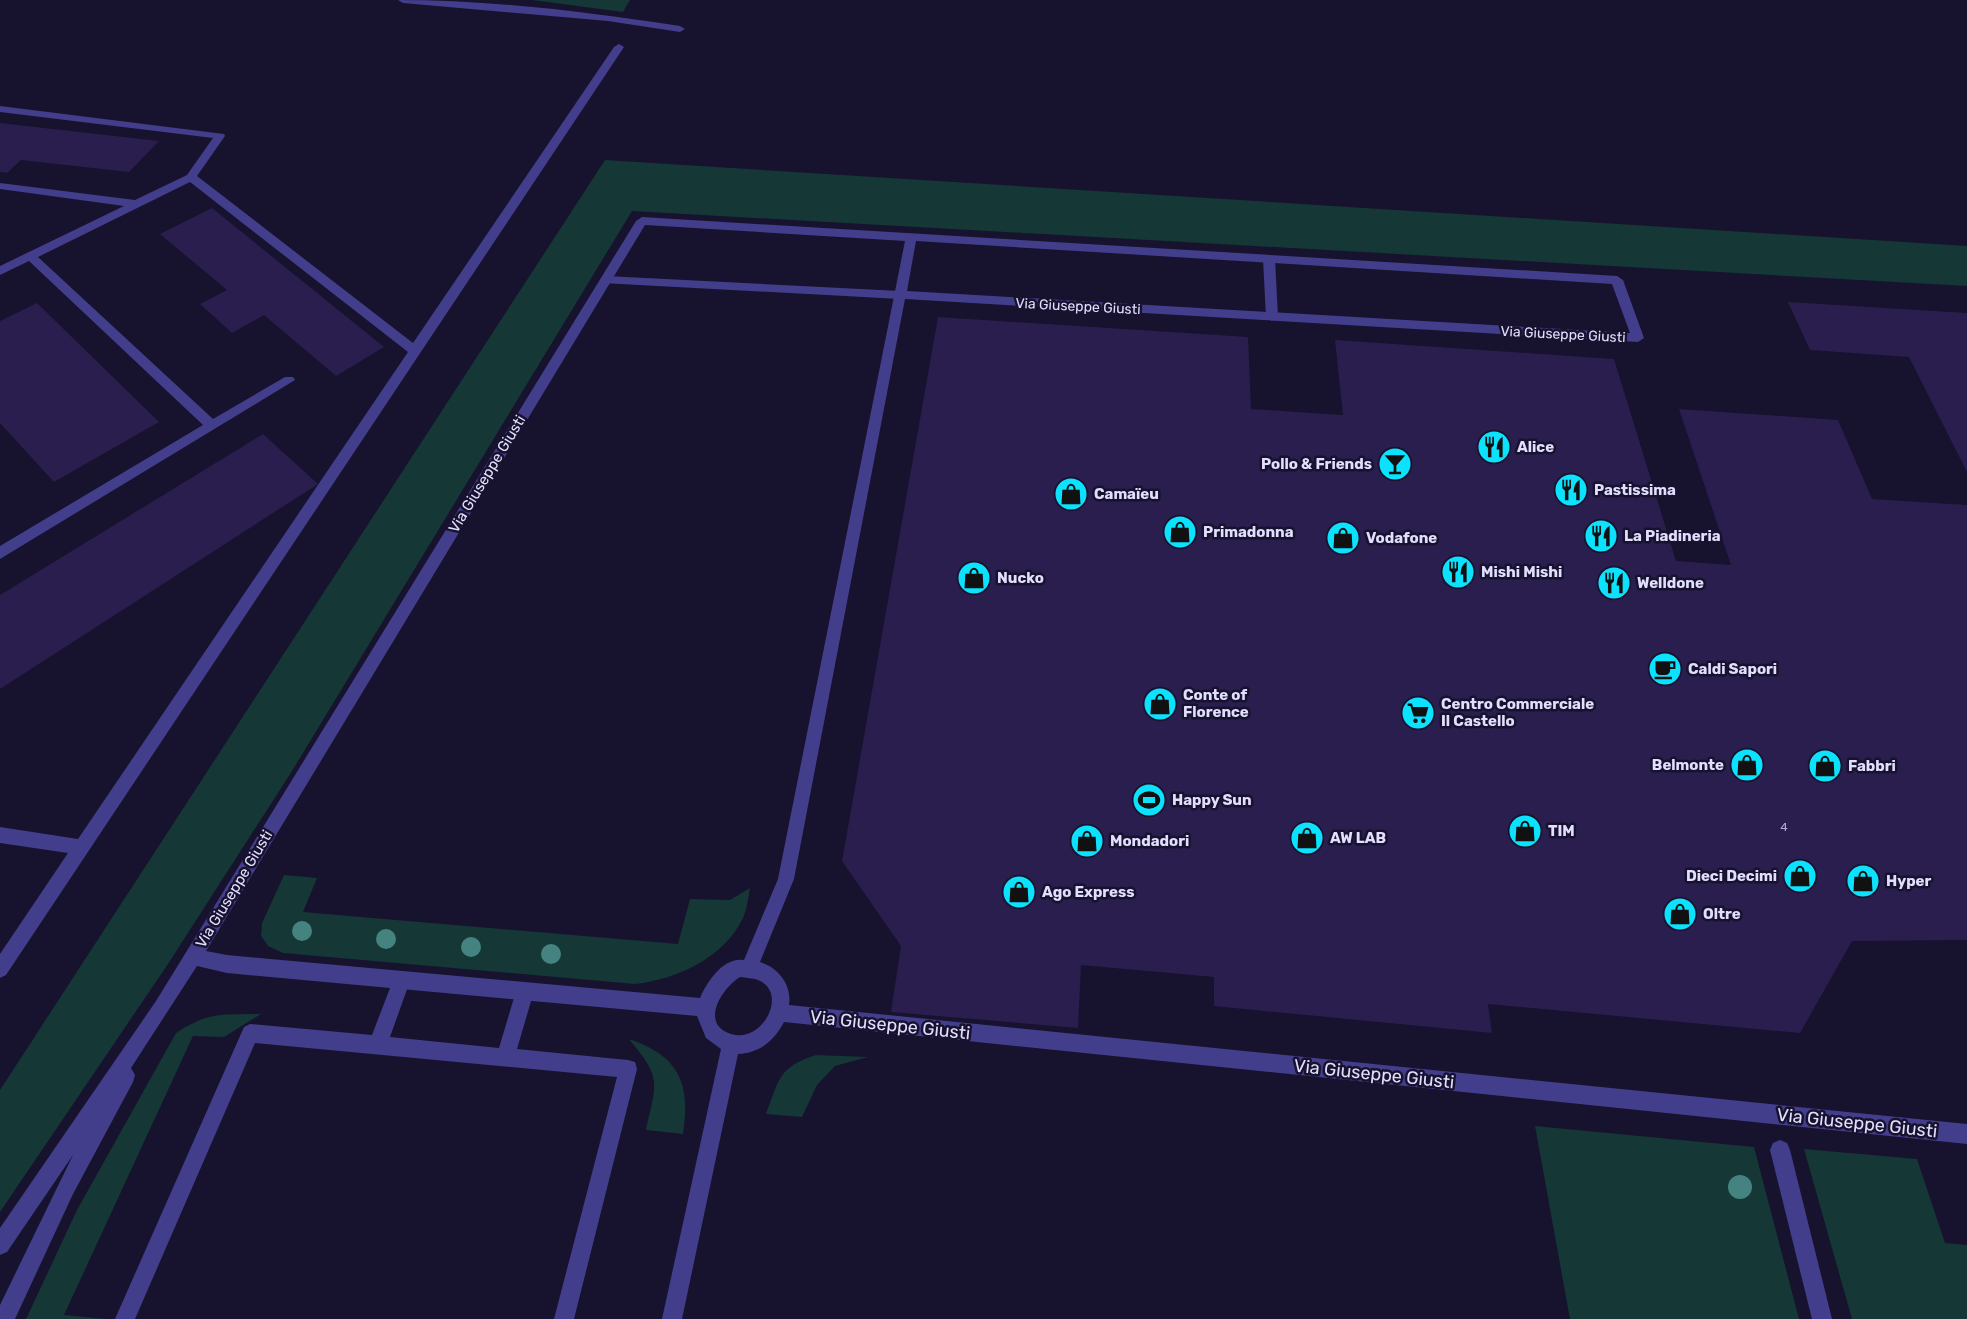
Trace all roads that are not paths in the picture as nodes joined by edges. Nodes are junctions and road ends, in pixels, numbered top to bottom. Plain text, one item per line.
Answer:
1 (403, 0) edge
2 (680, 29) dead end
3 (619, 47) dead end
4 (0, 109) edge
5 (191, 177) junction
6 (0, 186) edge
7 (135, 204) junction
8 (911, 238) junction
9 (30, 256) junction
10 (1269, 259) junction
11 (0, 271) edge
12 (606, 280) junction
13 (900, 295) junction
14 (1272, 317) junction
15 (416, 352) junction
16 (289, 380) dead end
17 (212, 426) junction
18 (0, 553) edge
19 (0, 835) edge
20 (82, 847) junction
21 (193, 957) junction
22 (749, 968) junction
23 (0, 969) edge
24 (401, 981) junction
25 (525, 991) junction
26 (162, 1007) junction
27 (706, 1008) junction
28 (780, 1013) junction
29 (731, 1044) junction
30 (378, 1045) junction
31 (506, 1058) junction
32 (1967, 1134) edge
33 (1780, 1150) dead end
34 (0, 1245) edge
35 (4, 1319) edge
36 (125, 1319) edge
37 (564, 1319) edge
38 (672, 1319) edge
39 (1822, 1319) edge

1 - 2 street
3 - 15 street
4 - 5 street
5 - 7 street
5 - 15 street
6 - 7 street
7 - 9 street
8 - 10 street, Via Giuseppe Giusti
8 - 12 street, Via Giuseppe Giusti
8 - 13 street
9 - 11 street
9 - 17 street
10 - 14 street
10 - 14 street, Via Giuseppe Giusti
12 - 13 street, Via Giuseppe Giusti
12 - 21 street, Via Giuseppe Giusti
13 - 14 street, Via Giuseppe Giusti
13 - 22 street
15 - 20 street
16 - 17 street
17 - 18 street
19 - 20 street
20 - 23 street
21 - 24 street, Via Giuseppe Giusti
21 - 26 street, Via Giuseppe Giusti
22 - 27 street
22 - 28 street
24 - 25 street, Via Giuseppe Giusti
24 - 30 street
25 - 27 street, Via Giuseppe Giusti
25 - 31 street
26 - 34 street, Via Giuseppe Giusti
26 - 35 street, Via Giuseppe Giusti
27 - 29 street
28 - 29 street
28 - 32 street, Via Giuseppe Giusti
29 - 38 street
30 - 31 street
30 - 36 street
31 - 37 street
33 - 39 street

